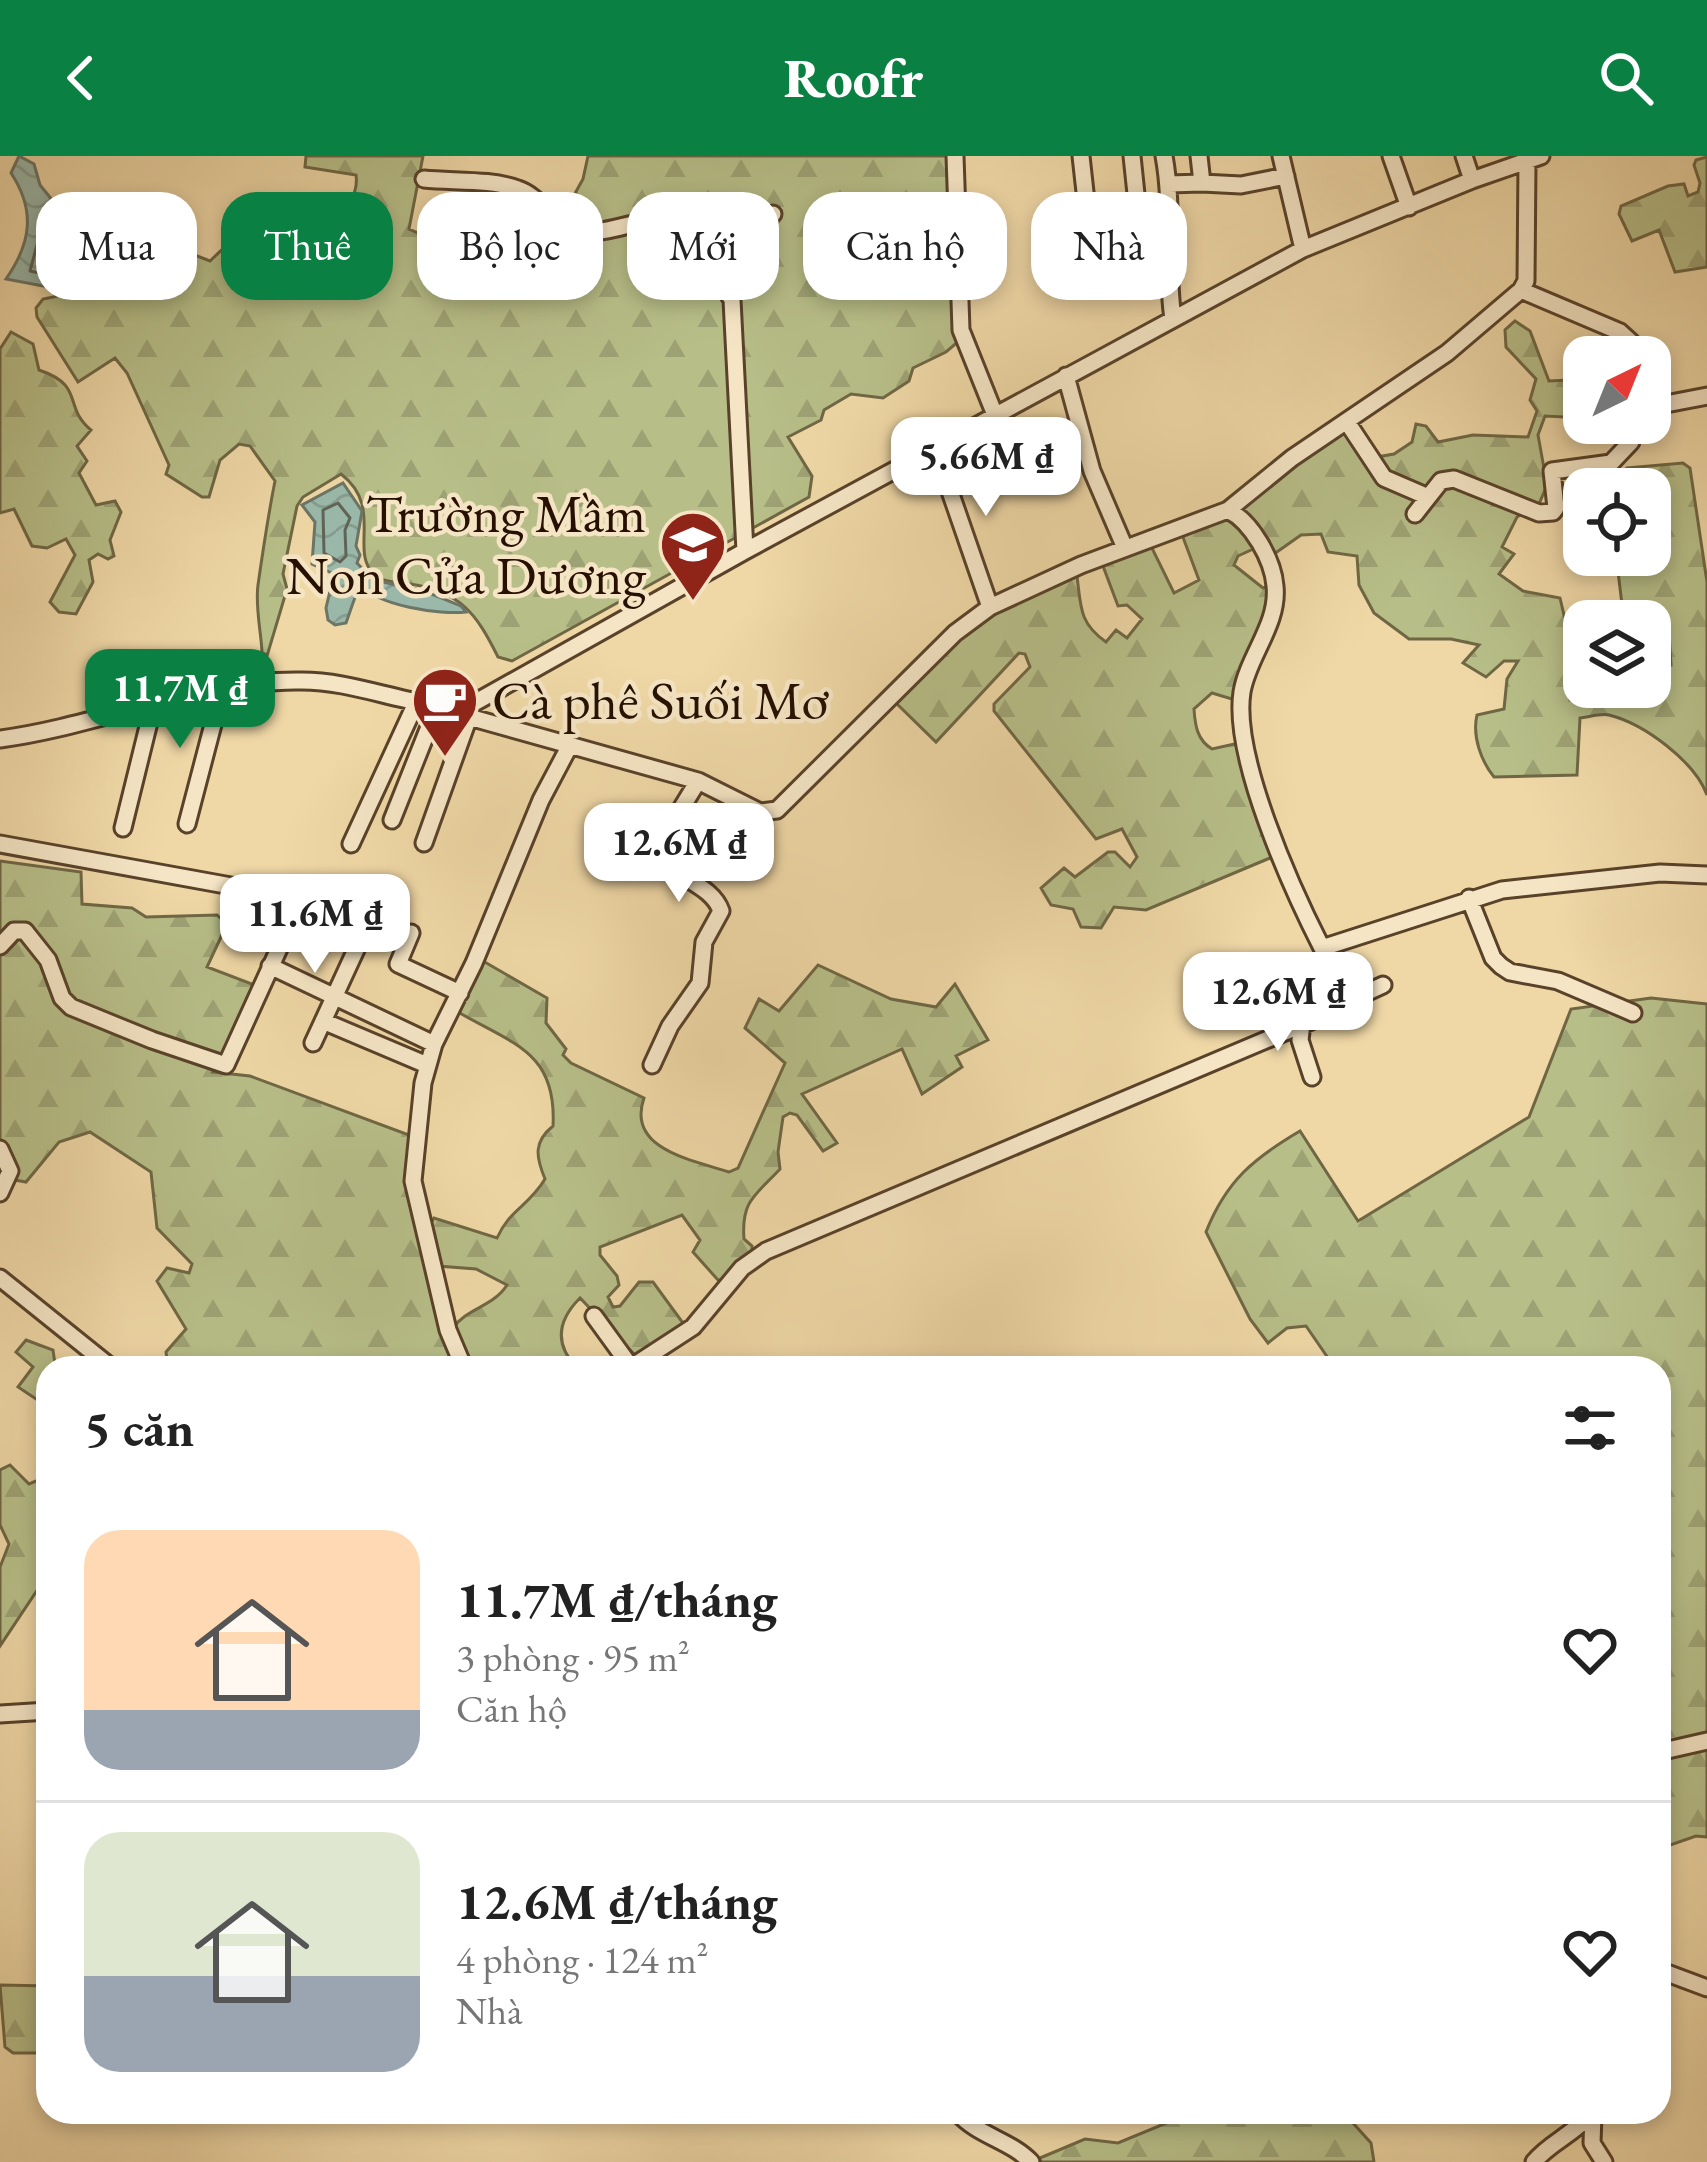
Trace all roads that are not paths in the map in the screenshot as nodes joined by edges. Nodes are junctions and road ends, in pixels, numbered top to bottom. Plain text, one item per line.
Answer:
1 (955, 156) edge
2 (1081, 156) edge
3 (1132, 156) edge
4 (1164, 156) edge
5 (1198, 156) edge
6 (1281, 156) edge
7 (1391, 156) edge
8 (1463, 156) edge
9 (1534, 159) edge
10 (1286, 176) junction
11 (424, 179) dead end
12 (1472, 180) junction
13 (1202, 183) junction
14 (1169, 184) junction
15 (1080, 192) edge
16 (1136, 192) edge
17 (1170, 192) edge
18 (1409, 207) junction
19 (627, 228) edge
20 (1304, 249) junction
21 (1521, 290) junction
22 (731, 300) edge
23 (1170, 300) edge
24 (1173, 319) junction
25 (1624, 336) edge
26 (1066, 376) junction
27 (1706, 398) edge
28 (1671, 404) edge
29 (994, 414) junction
30 (1347, 422) junction
31 (1629, 444) edge
32 (935, 448) junction
33 (1015, 465) dead end
34 (1428, 497) junction
35 (1228, 510) junction
36 (1414, 514) dead end
37 (1125, 548) junction
38 (745, 550) junction
39 (990, 607) junction
40 (222, 690) junction
41 (416, 703) junction
42 (154, 706) junction
43 (437, 707) junction
44 (468, 712) junction
45 (0, 740) edge
46 (568, 747) junction
47 (698, 781) junction
48 (392, 820) dead end
49 (187, 824) dead end
50 (123, 828) dead end
51 (424, 843) dead end
52 (0, 844) edge
53 (351, 844) dead end
54 (1707, 875) edge
55 (1469, 898) junction
56 (365, 930) dead end
57 (411, 933) dead end
58 (0, 946) edge
59 (1322, 948) junction
60 (270, 966) junction
61 (1384, 985) dead end
62 (460, 992) junction
63 (334, 997) junction
64 (1344, 1003) junction
65 (1633, 1013) dead end
66 (323, 1021) junction
67 (1301, 1024) junction
68 (313, 1043) dead end
69 (434, 1044) junction
70 (427, 1065) junction
71 (652, 1065) dead end
72 (1312, 1077) dead end
73 (0, 1149) edge
74 (0, 1193) edge
75 (0, 1278) edge
76 (594, 1316) dead end
77 (97, 1356) edge
78 (459, 1356) edge
79 (622, 1356) edge
80 (649, 1356) edge
81 (36, 1712) edge
82 (0, 1714) edge
83 (1707, 1741) edge
84 (1671, 1749) edge
85 (1671, 1974) edge
86 (1707, 1988) edge
87 (972, 2124) edge
88 (1582, 2124) edge
89 (1592, 2124) edge
90 (1592, 2134) junction
91 (1031, 2162) edge
92 (1534, 2162) edge
93 (1585, 2162) edge
94 (1604, 2162) edge

1 - 29 street
2 - 15 street
3 - 16 street
4 - 14 street
5 - 13 street
6 - 10 street
7 - 18 street
8 - 12 street
9 - 12 street
9 - 21 street
10 - 13 street
10 - 20 street
11 - 19 street
12 - 18 street
13 - 14 street
14 - 17 street
18 - 20 street
20 - 24 street
21 - 25 street
21 - 30 street
22 - 38 street
23 - 24 street
24 - 26 street
26 - 29 street
26 - 37 street
27 - 28 street
29 - 32 street
29 - 33 street
30 - 34 street
30 - 35 street
31 - 34 street
32 - 38 street
32 - 39 street
34 - 36 street
35 - 37 street
35 - 59 street
37 - 39 street
38 - 44 street
39 - 47 street
40 - 41 street
40 - 42 street
40 - 49 street
41 - 43 street
41 - 53 street
42 - 45 street
42 - 50 street
43 - 44 street
43 - 48 street
44 - 46 street
44 - 51 street
46 - 47 street
46 - 62 street
47 - 71 street
52 - 60 street
54 - 55 street
55 - 59 street
55 - 65 street
56 - 63 street
57 - 62 street
58 - 60 street
59 - 64 street
60 - 63 street
61 - 64 street
62 - 69 street
63 - 66 street
63 - 69 street
64 - 67 street
66 - 68 street
66 - 70 street
67 - 72 street
67 - 80 street
69 - 70 street
70 - 78 street
73 - 74 street
75 - 77 street
76 - 79 street
81 - 82 street
83 - 84 street
85 - 86 street
87 - 91 street
88 - 92 street
89 - 90 street
90 - 93 street
90 - 94 street

